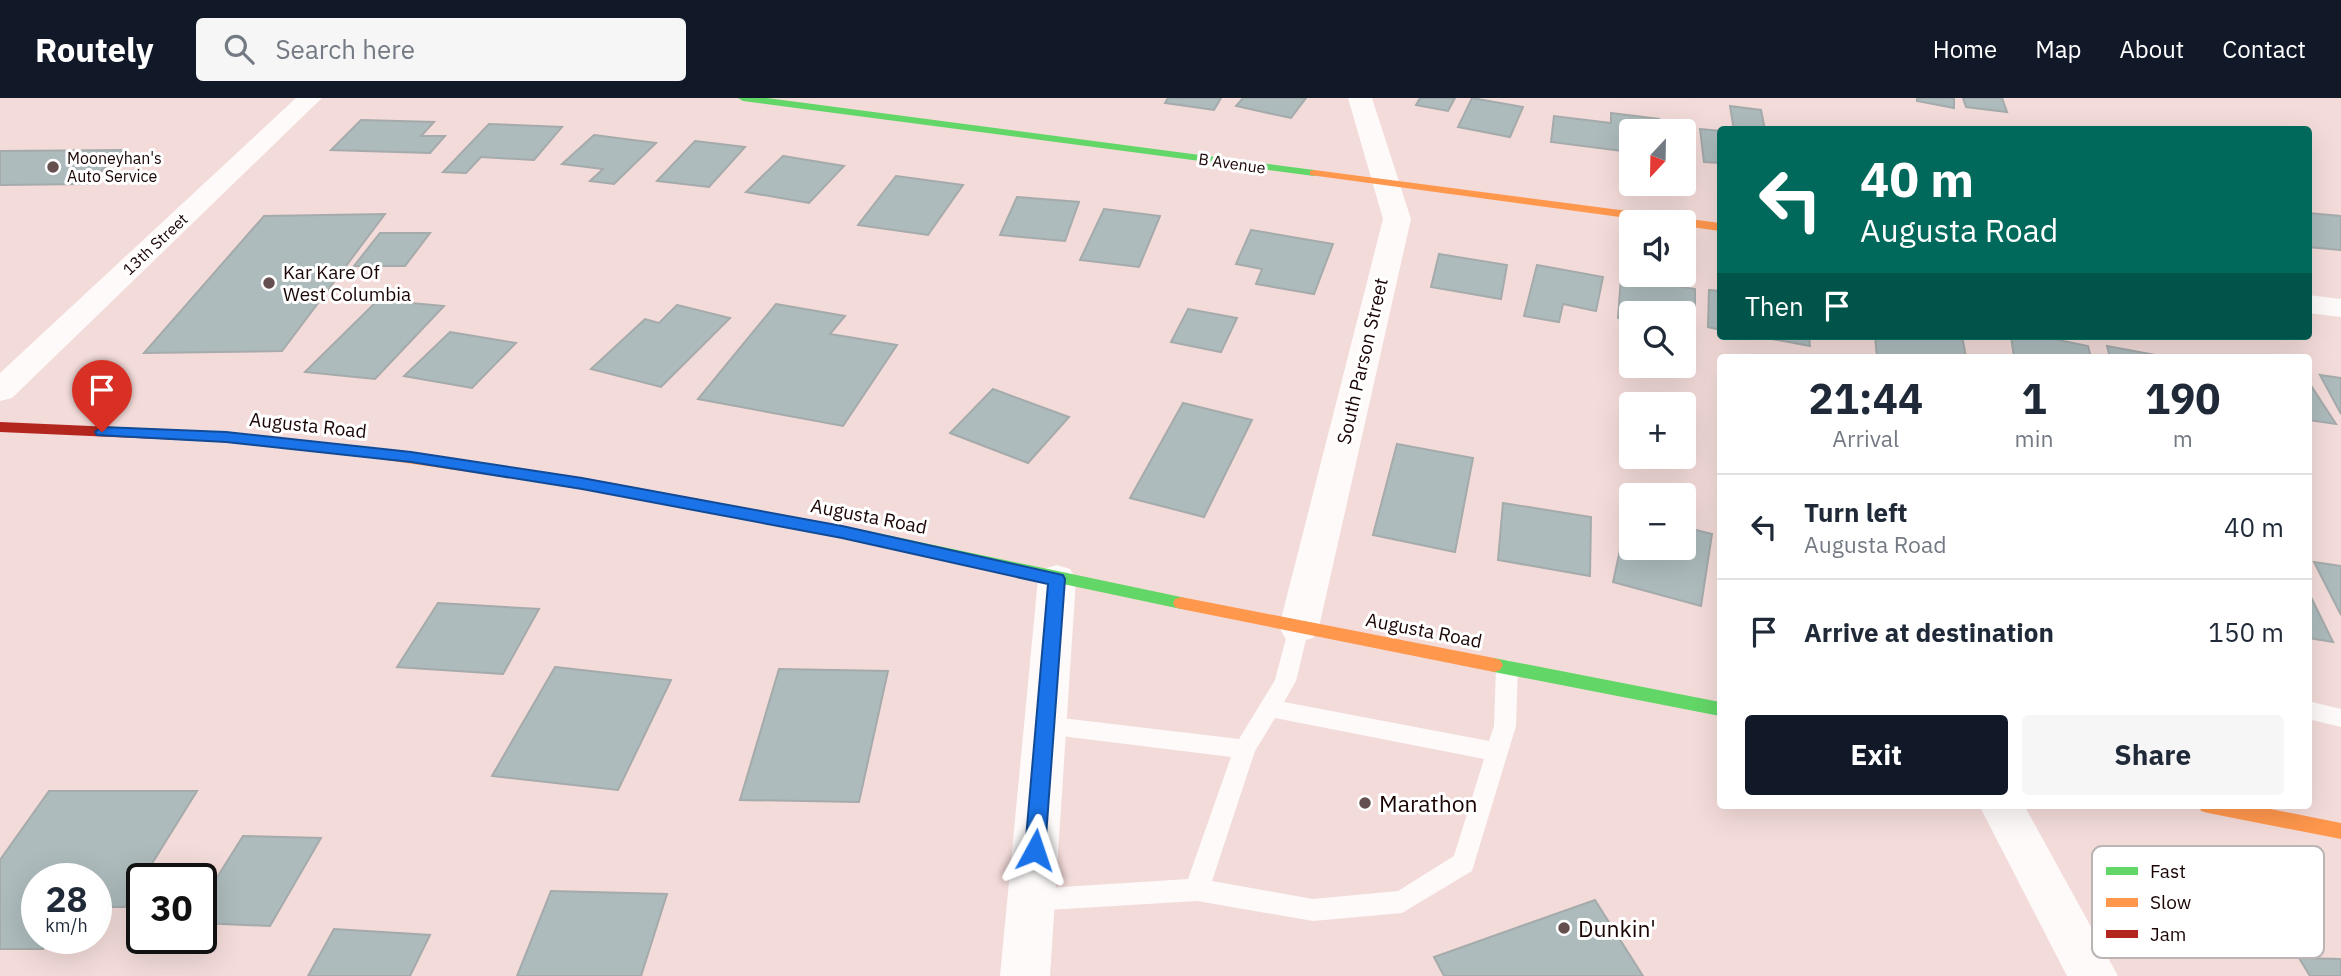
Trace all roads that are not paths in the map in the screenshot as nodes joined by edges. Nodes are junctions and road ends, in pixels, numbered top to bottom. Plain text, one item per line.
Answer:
1 (310, 98) edge
2 (743, 98) edge
3 (1360, 98) edge
4 (1386, 183) junction
5 (1717, 227) edge
6 (2312, 304) edge
7 (2341, 308) edge
8 (0, 391) edge
9 (0, 427) edge
10 (1057, 579) junction
11 (1299, 627) junction
12 (1507, 668) junction
13 (1269, 708) junction
14 (1717, 708) edge
15 (2312, 711) edge
16 (2341, 718) edge
17 (1045, 724) junction
18 (1245, 749) junction
19 (1497, 752) junction
20 (2003, 809) edge
21 (2228, 809) edge
22 (2341, 831) edge
23 (1197, 890) junction
24 (1031, 900) junction
25 (1025, 976) edge
26 (2093, 976) edge

1 - 8 street, 13th Street
2 - 4 main road, B Avenue
3 - 4 street, South Parson Street
4 - 5 main road, B Avenue
4 - 11 street, South Parson Street
6 - 7 street
9 - 10 main road, Augusta Road
10 - 11 main road, Augusta Road
10 - 17 street
11 - 12 main road, Augusta Road
11 - 13 lane
12 - 14 main road, Augusta Road
12 - 19 lane
13 - 18 lane
13 - 19 lane
15 - 16 lane
17 - 18 lane
17 - 24 street
18 - 23 lane
19 - 23 lane
20 - 26 street
21 - 22 main road
23 - 24 lane
24 - 25 street

